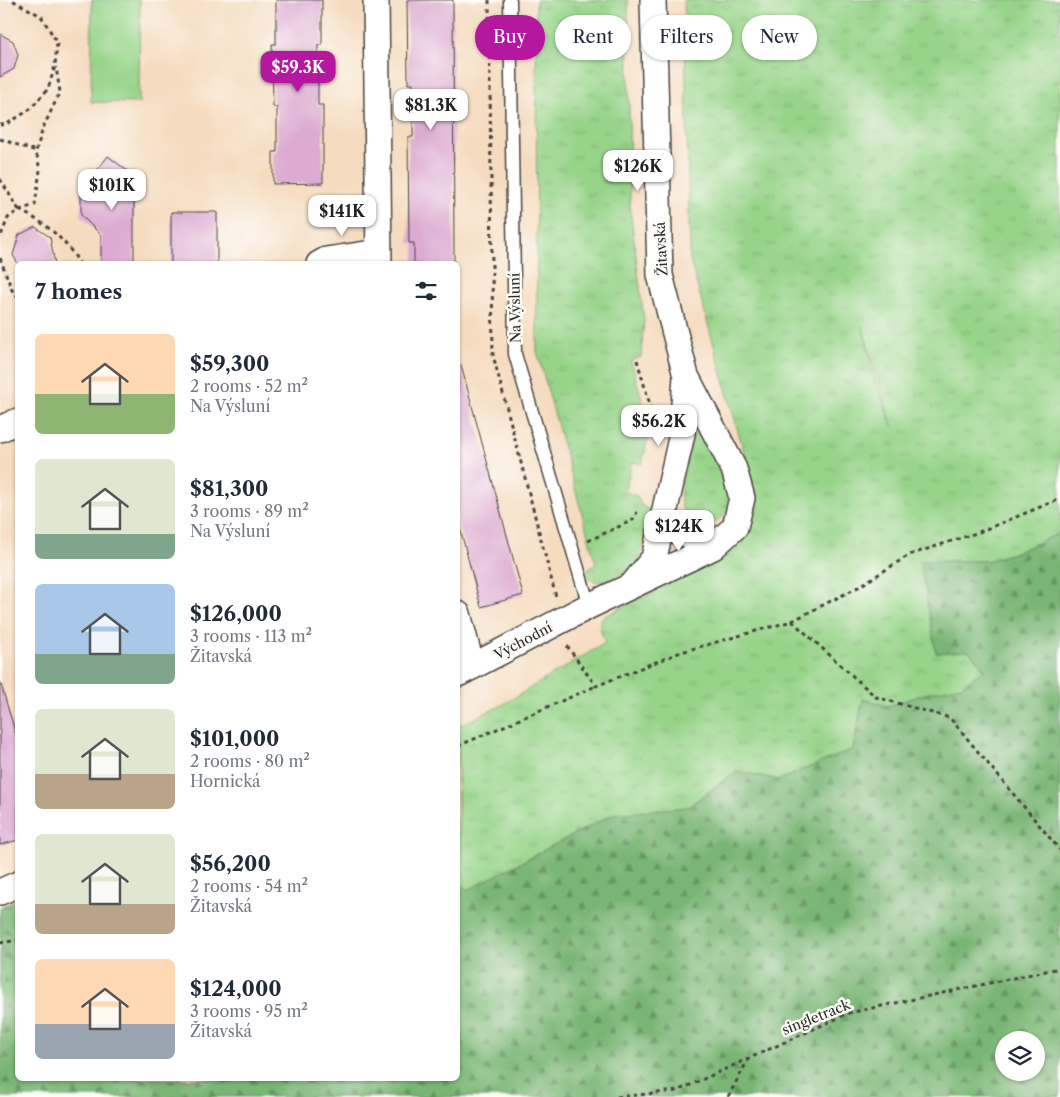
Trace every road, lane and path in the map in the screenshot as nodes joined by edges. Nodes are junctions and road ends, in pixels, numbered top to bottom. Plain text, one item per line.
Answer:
1 (12, 0) edge
2 (376, 0) edge
3 (510, 0) edge
4 (653, 0) edge
5 (56, 66) junction
6 (0, 125) edge
7 (0, 139) edge
8 (36, 151) junction
9 (0, 179) edge
10 (19, 210) junction
11 (0, 238) edge
12 (0, 258) edge
13 (379, 258) edge
14 (78, 261) edge
15 (324, 261) edge
16 (15, 294) edge
17 (637, 360) dead end
18 (686, 376) junction
19 (15, 422) edge
20 (0, 429) edge
21 (657, 430) dead end
22 (1060, 499) edge
23 (641, 505) dead end
24 (662, 522) junction
25 (713, 547) junction
26 (572, 549) junction
27 (633, 585) junction
28 (589, 606) junction
29 (792, 621) junction
30 (552, 625) junction
31 (460, 630) edge
32 (465, 671) edge
33 (596, 686) junction
34 (460, 745) edge
35 (1060, 850) edge
36 (15, 885) edge
37 (0, 892) edge
38 (15, 940) edge
39 (0, 943) edge
40 (1060, 968) edge
41 (750, 1058) junction
42 (617, 1097) edge
43 (728, 1097) edge

1 - 5 path
2 - 13 street
3 - 26 lane, Na Výsluní
4 - 18 street, Žitavská
5 - 6 path
5 - 8 path
7 - 8 path
8 - 10 path
9 - 10 path
10 - 11 path
10 - 14 path
12 - 16 path
13 - 15 street
17 - 21 path
18 - 24 street, Žitavská
18 - 25 street, Žitavská
19 - 20 street
22 - 29 path
23 - 26 path
24 - 25 street
24 - 27 street, Žitavská
25 - 27 street, Žitavská
26 - 28 lane, Na Výsluní
27 - 28 street, Žitavská
28 - 30 street, Východní
29 - 33 path
29 - 35 path
30 - 32 street, Východní
30 - 33 path
31 - 32 street
33 - 34 path
36 - 37 street
38 - 39 path
40 - 41 path, singletrack
41 - 42 path, singletrack
41 - 43 path

